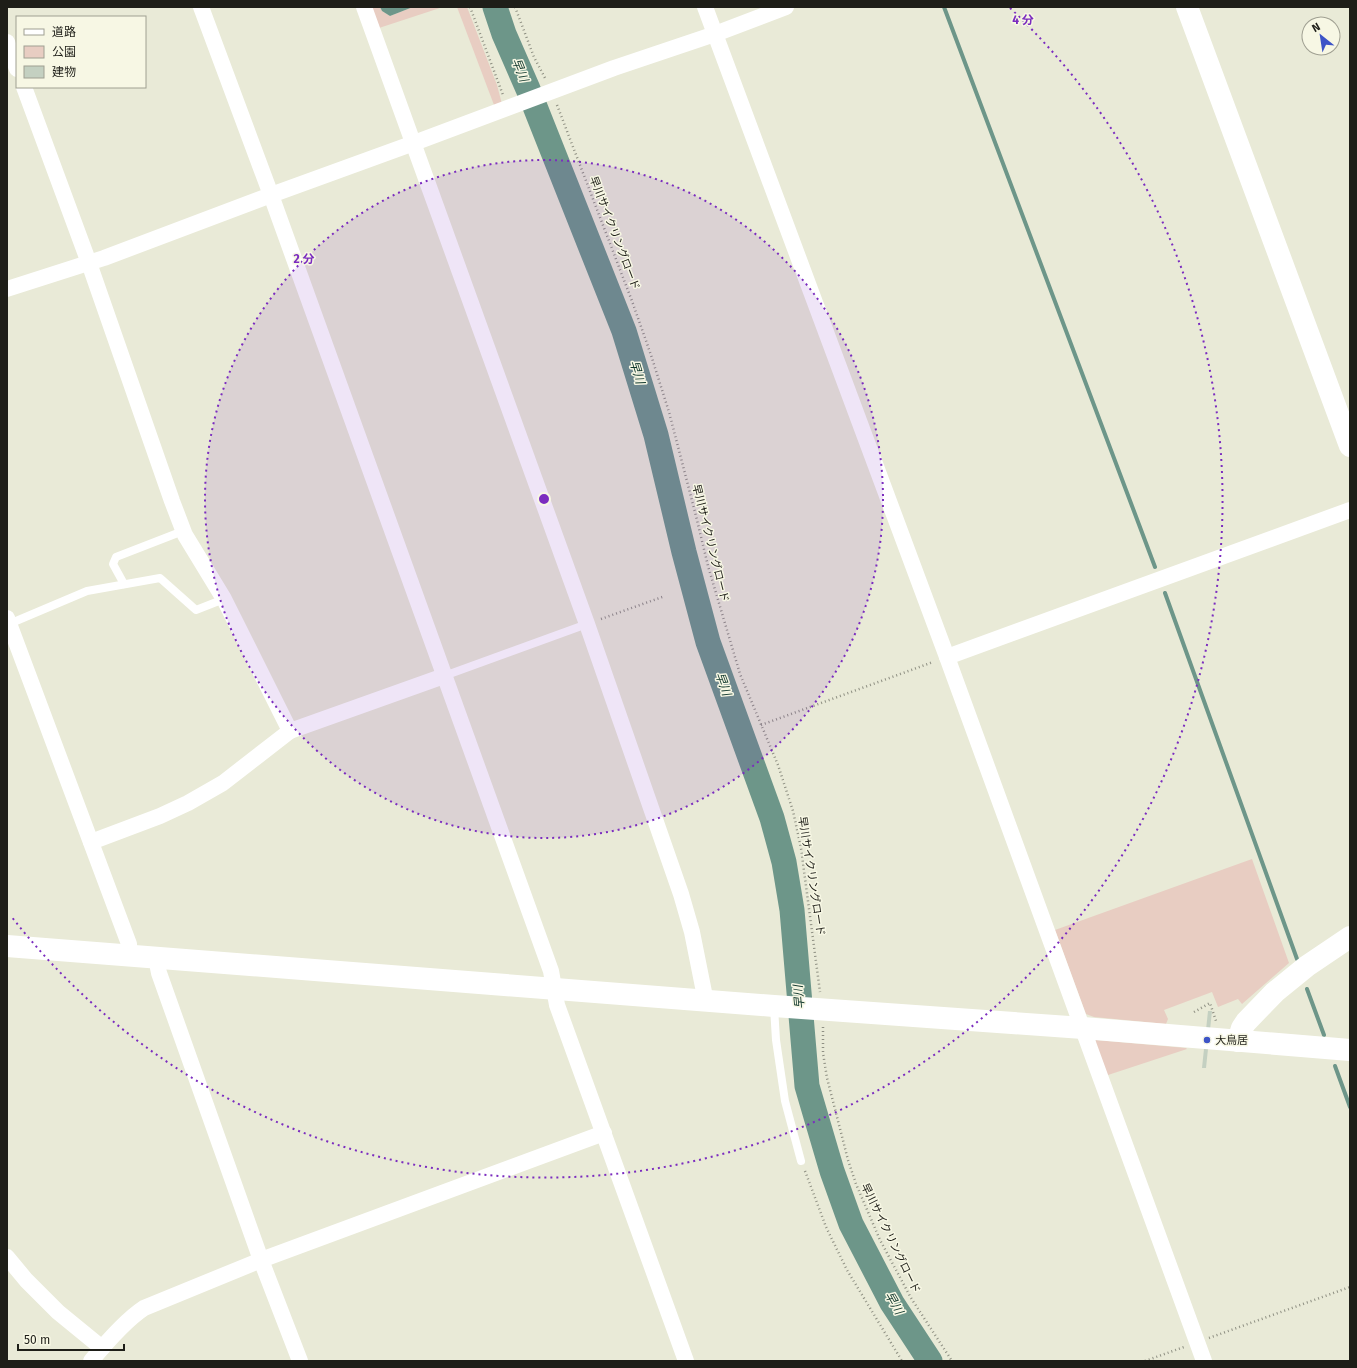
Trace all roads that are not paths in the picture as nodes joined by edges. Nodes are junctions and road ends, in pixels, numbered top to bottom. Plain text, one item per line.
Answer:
1 (201, 7) edge
2 (364, 7) edge
3 (705, 7) edge
4 (786, 7) edge
5 (1187, 7) edge
6 (715, 34) junction
7 (7, 42) edge
8 (16, 65) edge
9 (24, 88) edge
10 (414, 143) junction
11 (270, 195) junction
12 (89, 263) junction
13 (7, 289) edge
14 (1350, 446) edge
15 (1350, 510) edge
16 (183, 531) junction
17 (124, 584) junction
18 (224, 599) junction
19 (8, 621) edge
20 (587, 624) junction
21 (947, 657) junction
22 (444, 676) junction
23 (290, 731) junction
24 (91, 842) junction
25 (1350, 937) edge
26 (7, 946) edge
27 (129, 955) junction
28 (156, 958) junction
29 (554, 988) junction
30 (704, 1000) junction
31 (776, 1006) junction
32 (1082, 1028) junction
33 (1238, 1041) junction
34 (1350, 1050) edge
35 (604, 1133) junction
36 (801, 1161) road end
37 (7, 1256) edge
38 (261, 1260) junction
39 (102, 1348) junction
40 (91, 1361) edge
41 (300, 1361) edge
42 (686, 1361) edge
43 (1204, 1361) edge

1 - 11 street
2 - 10 street
3 - 6 street
4 - 6 street
5 - 14 street
6 - 10 street
6 - 21 street
7 - 8 street
9 - 12 street
10 - 11 street
10 - 20 street
11 - 12 street
11 - 22 street
12 - 13 street
12 - 16 street
15 - 21 street
16 - 17 lane
16 - 18 street
17 - 18 lane
17 - 19 lane
18 - 23 street
19 - 24 street
20 - 22 lane
20 - 30 street
21 - 32 street
22 - 23 street
22 - 29 street
23 - 24 street
24 - 27 street
25 - 33 street
26 - 27 street
27 - 28 street
28 - 29 street
28 - 38 street
29 - 30 street
29 - 35 street
30 - 31 street
31 - 32 street
31 - 36 lane
32 - 33 street
32 - 43 street
33 - 34 street
35 - 38 street
35 - 42 street
37 - 39 street
38 - 39 street
38 - 41 street
39 - 40 street

